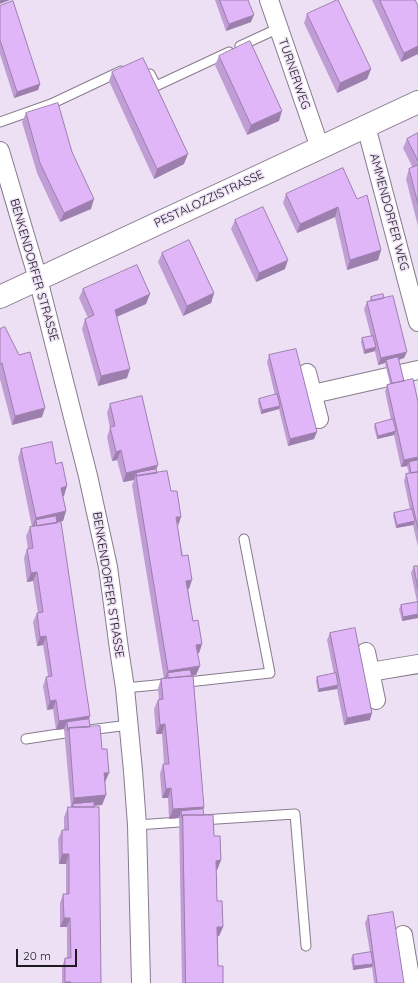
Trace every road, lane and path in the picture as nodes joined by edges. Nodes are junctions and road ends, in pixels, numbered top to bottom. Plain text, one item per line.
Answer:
1 (269, 0) edge
2 (279, 28) junction
3 (147, 66) edge
4 (129, 67) edge
5 (418, 102) edge
6 (0, 122) edge
7 (366, 126) junction
8 (320, 148) junction
9 (0, 151) edge
10 (38, 279) junction
11 (0, 297) edge
12 (418, 322) edge
13 (418, 370) edge
14 (307, 373) dead end
15 (313, 394) junction
16 (319, 419) dead end
17 (244, 539) dead end
18 (366, 652) dead end
19 (418, 664) edge
20 (370, 672) junction
21 (188, 682) edge
22 (166, 684) edge
23 (125, 688) junction
24 (376, 700) dead end
25 (129, 725) junction
26 (87, 730) edge
27 (65, 734) edge
28 (26, 739) dead end
29 (201, 820) edge
30 (179, 822) edge
31 (137, 825) junction
32 (403, 935) dead end
33 (306, 946) dead end
34 (413, 956) edge
35 (141, 983) edge
36 (411, 983) edge

1 - 2 street, TURNERWEG
2 - 3 lane
2 - 8 street, TURNERWEG
4 - 6 lane
5 - 7 street, PESTALOZZISTRASSE
7 - 8 street, PESTALOZZISTRASSE
7 - 12 street, AMMENDORFER WEG
8 - 10 street, PESTALOZZISTRASSE
9 - 10 street, BENKENDORFER STRASSE
10 - 11 street, PESTALOZZISTRASSE
10 - 23 street, BENKENDORFER STRASSE
13 - 15 street
14 - 15 street
15 - 16 street
17 - 21 lane
18 - 20 street
19 - 20 street
20 - 24 street
22 - 23 lane
23 - 25 street, BENKENDORFER STRASSE
25 - 26 lane
25 - 31 street, BENKENDORFER STRASSE
27 - 28 lane
29 - 33 lane
30 - 31 lane
31 - 35 street, BENKENDORFER STRASSE
32 - 34 street
34 - 36 street

